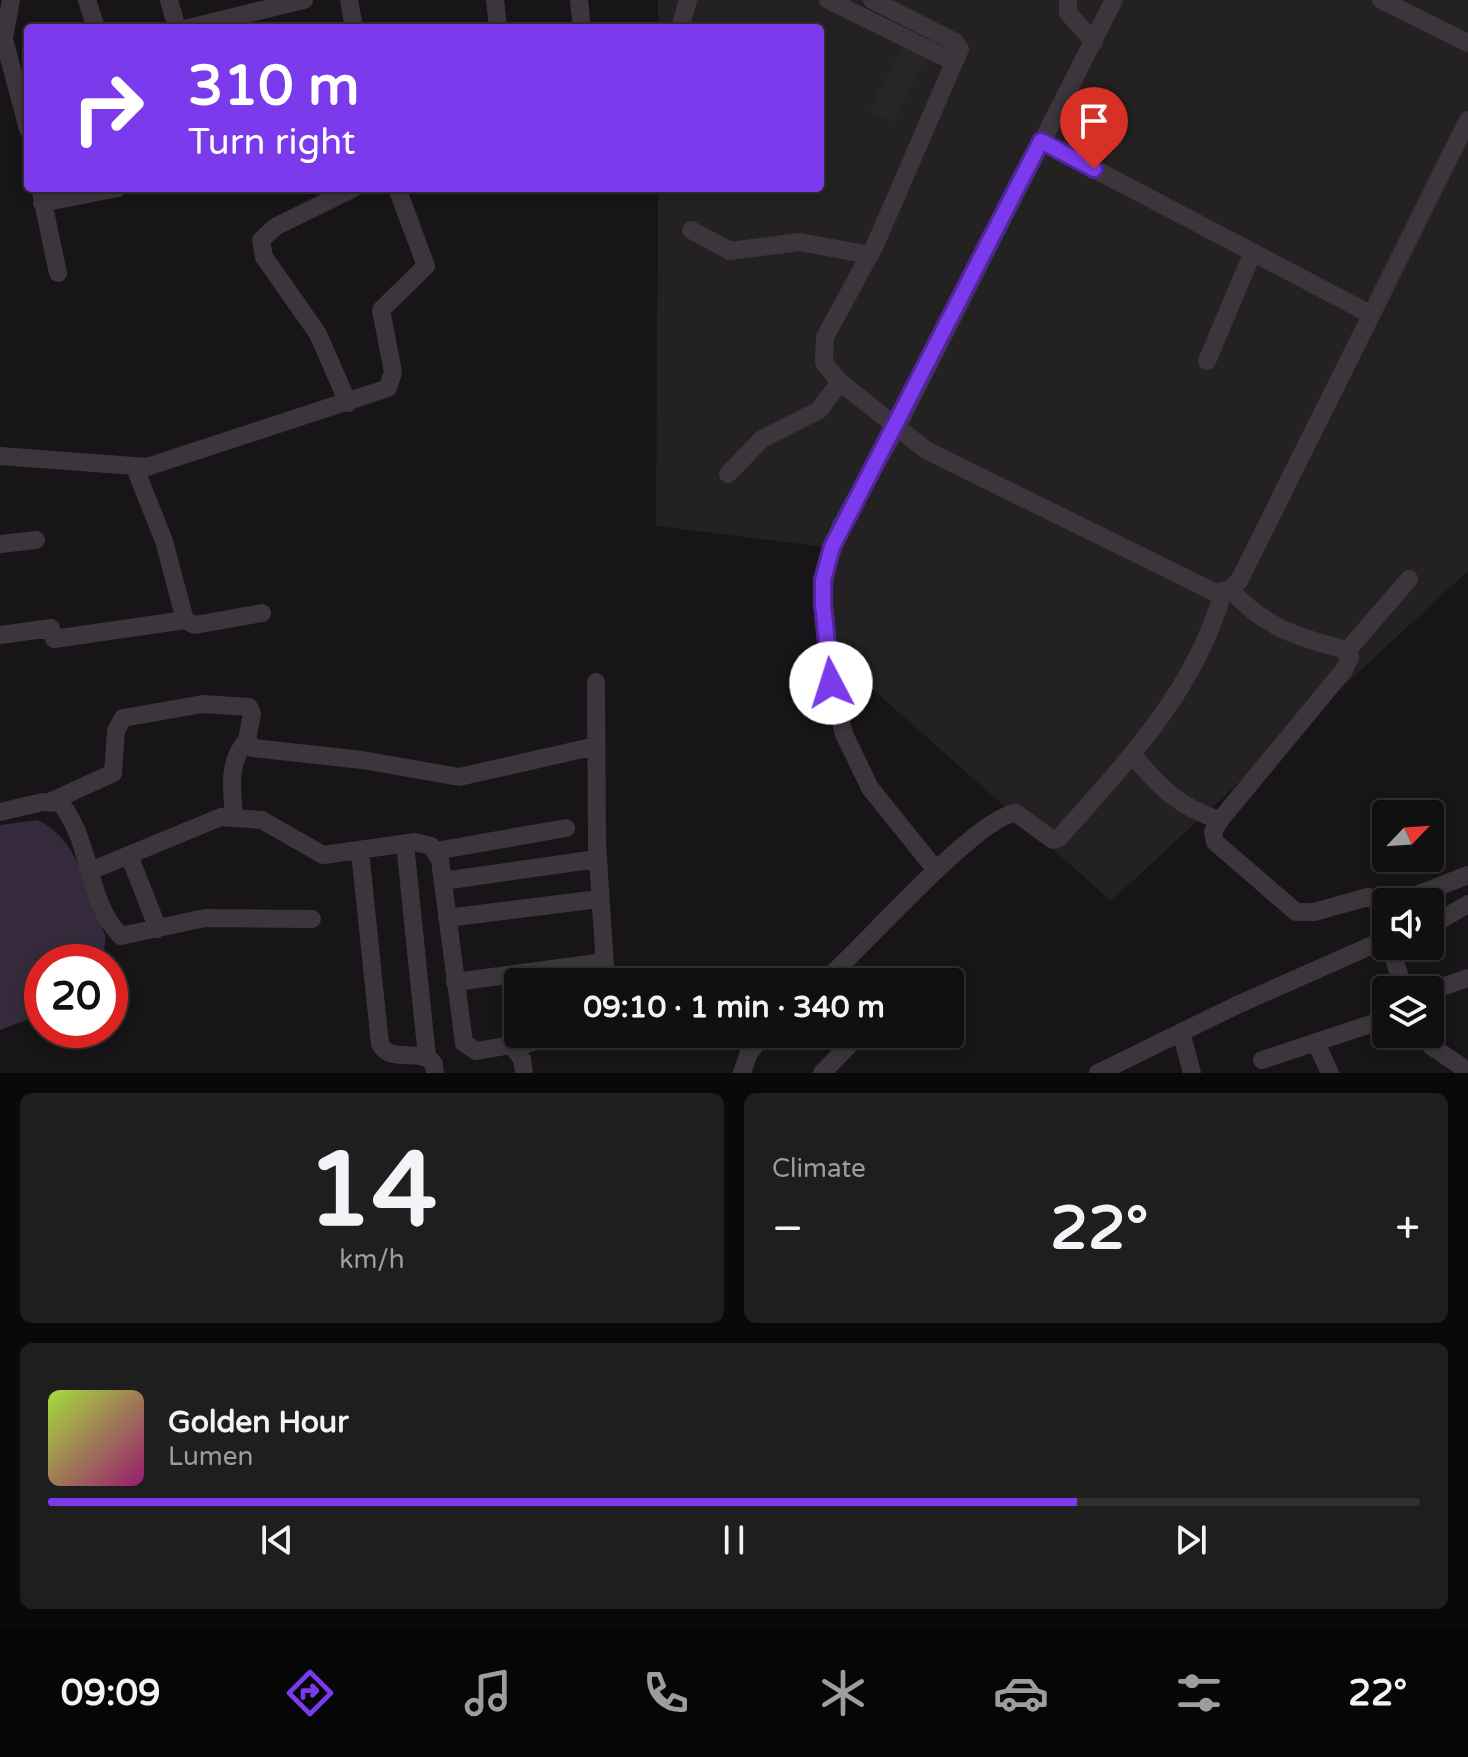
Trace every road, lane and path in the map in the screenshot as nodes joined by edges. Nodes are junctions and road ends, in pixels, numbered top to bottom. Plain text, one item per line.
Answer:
1 (87, 0) edge
2 (169, 0) edge
3 (304, 0) edge
4 (349, 0) edge
5 (495, 0) edge
6 (579, 0) edge
7 (688, 0) edge
8 (828, 0) edge
9 (1068, 0) edge
10 (1114, 0) edge
11 (1381, 0) edge
12 (8, 2) edge
13 (879, 2) edge
14 (245, 21) edge
15 (95, 24) edge
16 (176, 24) edge
17 (221, 24) edge
18 (353, 24) edge
19 (498, 24) edge
20 (582, 24) edge
21 (681, 24) edge
22 (1094, 42) junction
23 (1468, 43) edge
24 (2, 46) edge
25 (954, 62) junction
26 (24, 116) edge
27 (1468, 120) edge
28 (1041, 141) junction
29 (80, 192) edge
30 (346, 192) edge
31 (398, 192) edge
32 (41, 196) edge
33 (691, 230) dead end
34 (1253, 252) junction
35 (870, 255) junction
36 (58, 273) dead end
37 (1370, 314) junction
38 (1207, 361) dead end
39 (840, 382) junction
40 (348, 403) junction
41 (896, 429) junction
42 (0, 456) edge
43 (135, 468) junction
44 (728, 474) dead end
45 (36, 540) dead end
46 (0, 544) edge
47 (1409, 579) dead end
48 (1226, 591) junction
49 (262, 613) dead end
50 (185, 620) junction
51 (0, 635) edge
52 (1347, 651) junction
53 (596, 682) dead end
54 (247, 740) junction
55 (596, 746) junction
56 (1133, 755) junction
57 (52, 801) junction
58 (0, 812) edge
59 (234, 817) junction
60 (1220, 820) junction
61 (566, 828) dead end
62 (405, 844) junction
63 (360, 851) junction
64 (436, 851) junction
65 (129, 855) junction
66 (597, 859) junction
67 (936, 870) junction
68 (90, 871) junction
69 (1468, 875) edge
70 (443, 881) junction
71 (1435, 888) edge
72 (1372, 898) edge
73 (599, 899) junction
74 (1468, 904) edge
75 (447, 918) junction
76 (1444, 918) edge
77 (312, 919) dead end
78 (158, 929) junction
79 (1372, 950) edge
80 (604, 962) junction
81 (605, 968) edge
82 (840, 968) edge
83 (1468, 978) edge
84 (455, 982) junction
85 (1444, 986) edge
86 (1372, 1024) edge
87 (1181, 1032) junction
88 (1316, 1043) junction
89 (504, 1046) edge
90 (517, 1048) edge
91 (753, 1048) edge
92 (846, 1048) edge
93 (1433, 1048) edge
94 (1262, 1060) dead end
95 (431, 1065) edge
96 (1459, 1070) edge
97 (1105, 1071) edge
98 (524, 1073) edge
99 (742, 1073) edge
100 (822, 1073) edge
101 (1192, 1073) edge
102 (1330, 1073) edge

1 - 15 street
2 - 16 street
3 - 14 street
4 - 18 street
5 - 19 street
6 - 20 street
7 - 21 street
8 - 25 street
9 - 22 street
10 - 22 street
11 - 23 street
12 - 24 street
13 - 25 street
14 - 17 street
22 - 28 street
24 - 26 street
25 - 35 street
27 - 37 street
28 - 34 street
28 - 41 street
29 - 32 street
30 - 40 street
31 - 40 street
32 - 36 street
33 - 35 street
34 - 37 street
34 - 38 street
35 - 39 street
37 - 48 street
39 - 41 street
39 - 44 street
40 - 43 street
41 - 48 street
41 - 67 street
42 - 43 street
43 - 50 street
45 - 46 street
47 - 52 street
48 - 52 street
48 - 56 street
49 - 50 street
50 - 51 street
52 - 60 street
53 - 55 street
54 - 55 street
54 - 57 street
54 - 59 street
55 - 66 street
56 - 60 street
56 - 67 street
57 - 58 street
57 - 68 street
59 - 63 street
59 - 65 street
60 - 72 street
61 - 64 street
62 - 63 street
62 - 64 street
62 - 95 street
63 - 95 street
64 - 70 street
65 - 68 street
65 - 78 street
66 - 70 street
66 - 73 street
67 - 82 street
68 - 78 street
69 - 71 street
70 - 75 street
73 - 75 street
73 - 80 street
74 - 76 street
75 - 84 street
77 - 78 street
79 - 87 street
80 - 81 street
80 - 84 street
83 - 85 street
84 - 89 street
86 - 88 street
87 - 97 street
87 - 101 street
88 - 94 street
88 - 102 street
90 - 98 street
91 - 99 street
92 - 100 street
93 - 96 street

